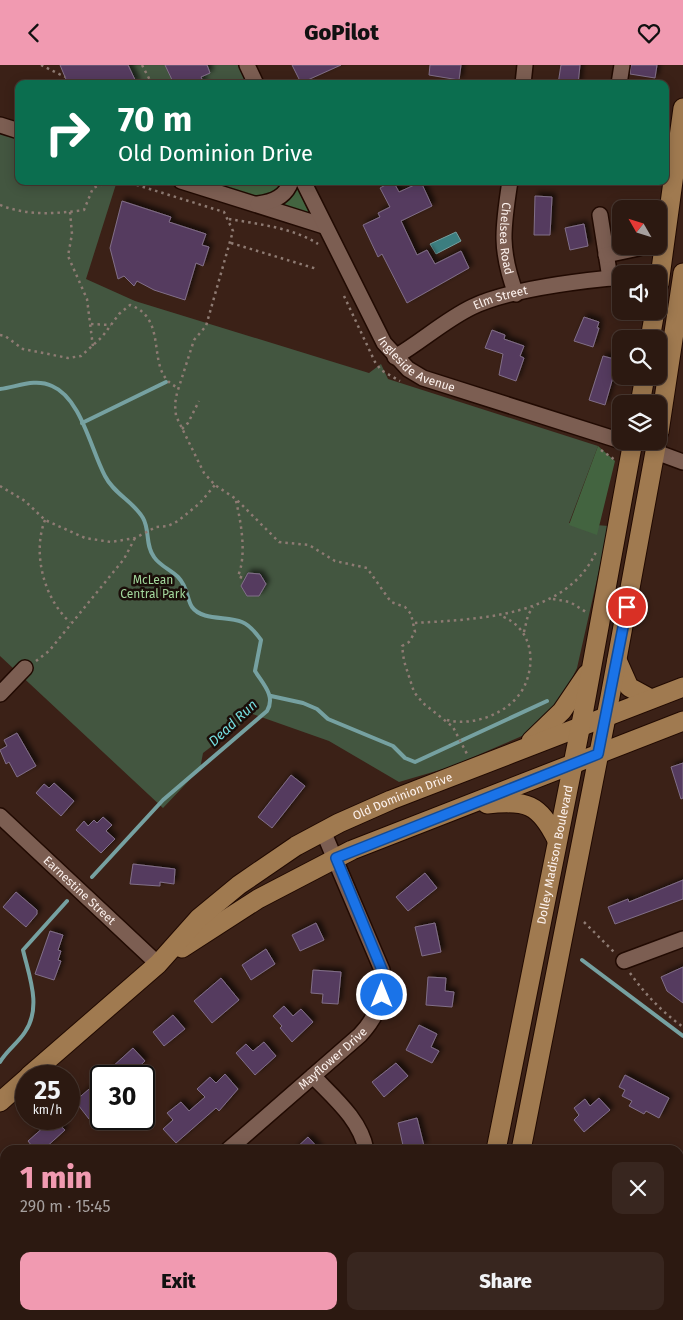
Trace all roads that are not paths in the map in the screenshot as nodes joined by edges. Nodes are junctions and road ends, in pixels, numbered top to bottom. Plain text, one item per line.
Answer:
1 (247, 65) edge
2 (525, 65) edge
3 (622, 65) edge
4 (254, 80) edge
5 (523, 80) edge
6 (620, 80) edge
7 (683, 108) edge
8 (0, 125) edge
9 (15, 130) edge
10 (195, 185) edge
11 (289, 185) edge
12 (304, 185) edge
13 (509, 185) edge
14 (255, 204) junction
15 (600, 215) dead end
16 (324, 226) junction
17 (612, 254) edge
18 (606, 255) junction
19 (661, 265) edge
20 (612, 270) edge
21 (683, 273) edge
22 (612, 278) edge
23 (516, 294) junction
24 (395, 357) junction
25 (664, 395) edge
26 (612, 435) edge
27 (637, 450) edge
28 (638, 450) edge
29 (655, 450) edge
30 (683, 462) edge
31 (617, 660) junction
32 (592, 664) junction
33 (25, 668) road end
34 (683, 687) edge
35 (0, 694) edge
36 (651, 699) junction
37 (606, 718) junction
38 (683, 721) edge
39 (580, 727) junction
40 (521, 750) junction
41 (598, 754) junction
42 (572, 764) junction
43 (466, 806) junction
44 (0, 817) edge
45 (324, 831) junction
46 (556, 840) junction
47 (336, 858) junction
48 (683, 939) edge
49 (624, 961) road end
50 (158, 964) junction
51 (42, 1065) edge
52 (313, 1076) junction
53 (15, 1089) edge
54 (0, 1102) edge
55 (234, 1145) edge
56 (364, 1145) edge
57 (497, 1145) edge
58 (522, 1145) edge

1 - 4 street
2 - 5 street
3 - 6 street
7 - 19 main road
8 - 9 street
10 - 14 street
11 - 14 street
12 - 16 street, Ingleside Avenue
13 - 23 street, Chelsea Road
14 - 16 street
15 - 18 street
16 - 24 street, Ingleside Avenue
17 - 18 street
18 - 20 street
21 - 25 main road
22 - 23 street, Elm Street
23 - 24 street, Elm Street
24 - 26 street, Ingleside Avenue
27 - 32 main road, Dolley Madison Boulevard
28 - 31 main road, Dolley Madison Boulevard
29 - 30 street, Ingleside Avenue
31 - 36 main road
31 - 37 main road, Dolley Madison Boulevard
32 - 39 main road, Dolley Madison Boulevard
32 - 40 main road
33 - 35 street
34 - 36 main road, Old Dominion Drive
36 - 37 main road, Old Dominion Drive
37 - 39 main road, Old Dominion Drive
37 - 41 main road, Dolley Madison Boulevard
38 - 41 main road, Old Dominion Drive
39 - 40 main road, Old Dominion Drive
39 - 42 main road, Dolley Madison Boulevard
40 - 45 main road, Old Dominion Drive
41 - 42 main road, Old Dominion Drive
41 - 58 main road, Dolley Madison Boulevard
42 - 43 main road, Old Dominion Drive
42 - 46 main road, Dolley Madison Boulevard
43 - 46 main road
43 - 47 main road, Old Dominion Drive
44 - 50 street, Earnestine Street
45 - 47 street, Mayflower Drive
45 - 50 main road, Old Dominion Drive
46 - 57 main road, Dolley Madison Boulevard
47 - 50 main road, Old Dominion Drive
47 - 52 street, Mayflower Drive
48 - 49 street
50 - 51 main road, Old Dominion Drive
52 - 55 street, Mayflower Drive
52 - 56 street
53 - 54 main road, Old Dominion Drive

